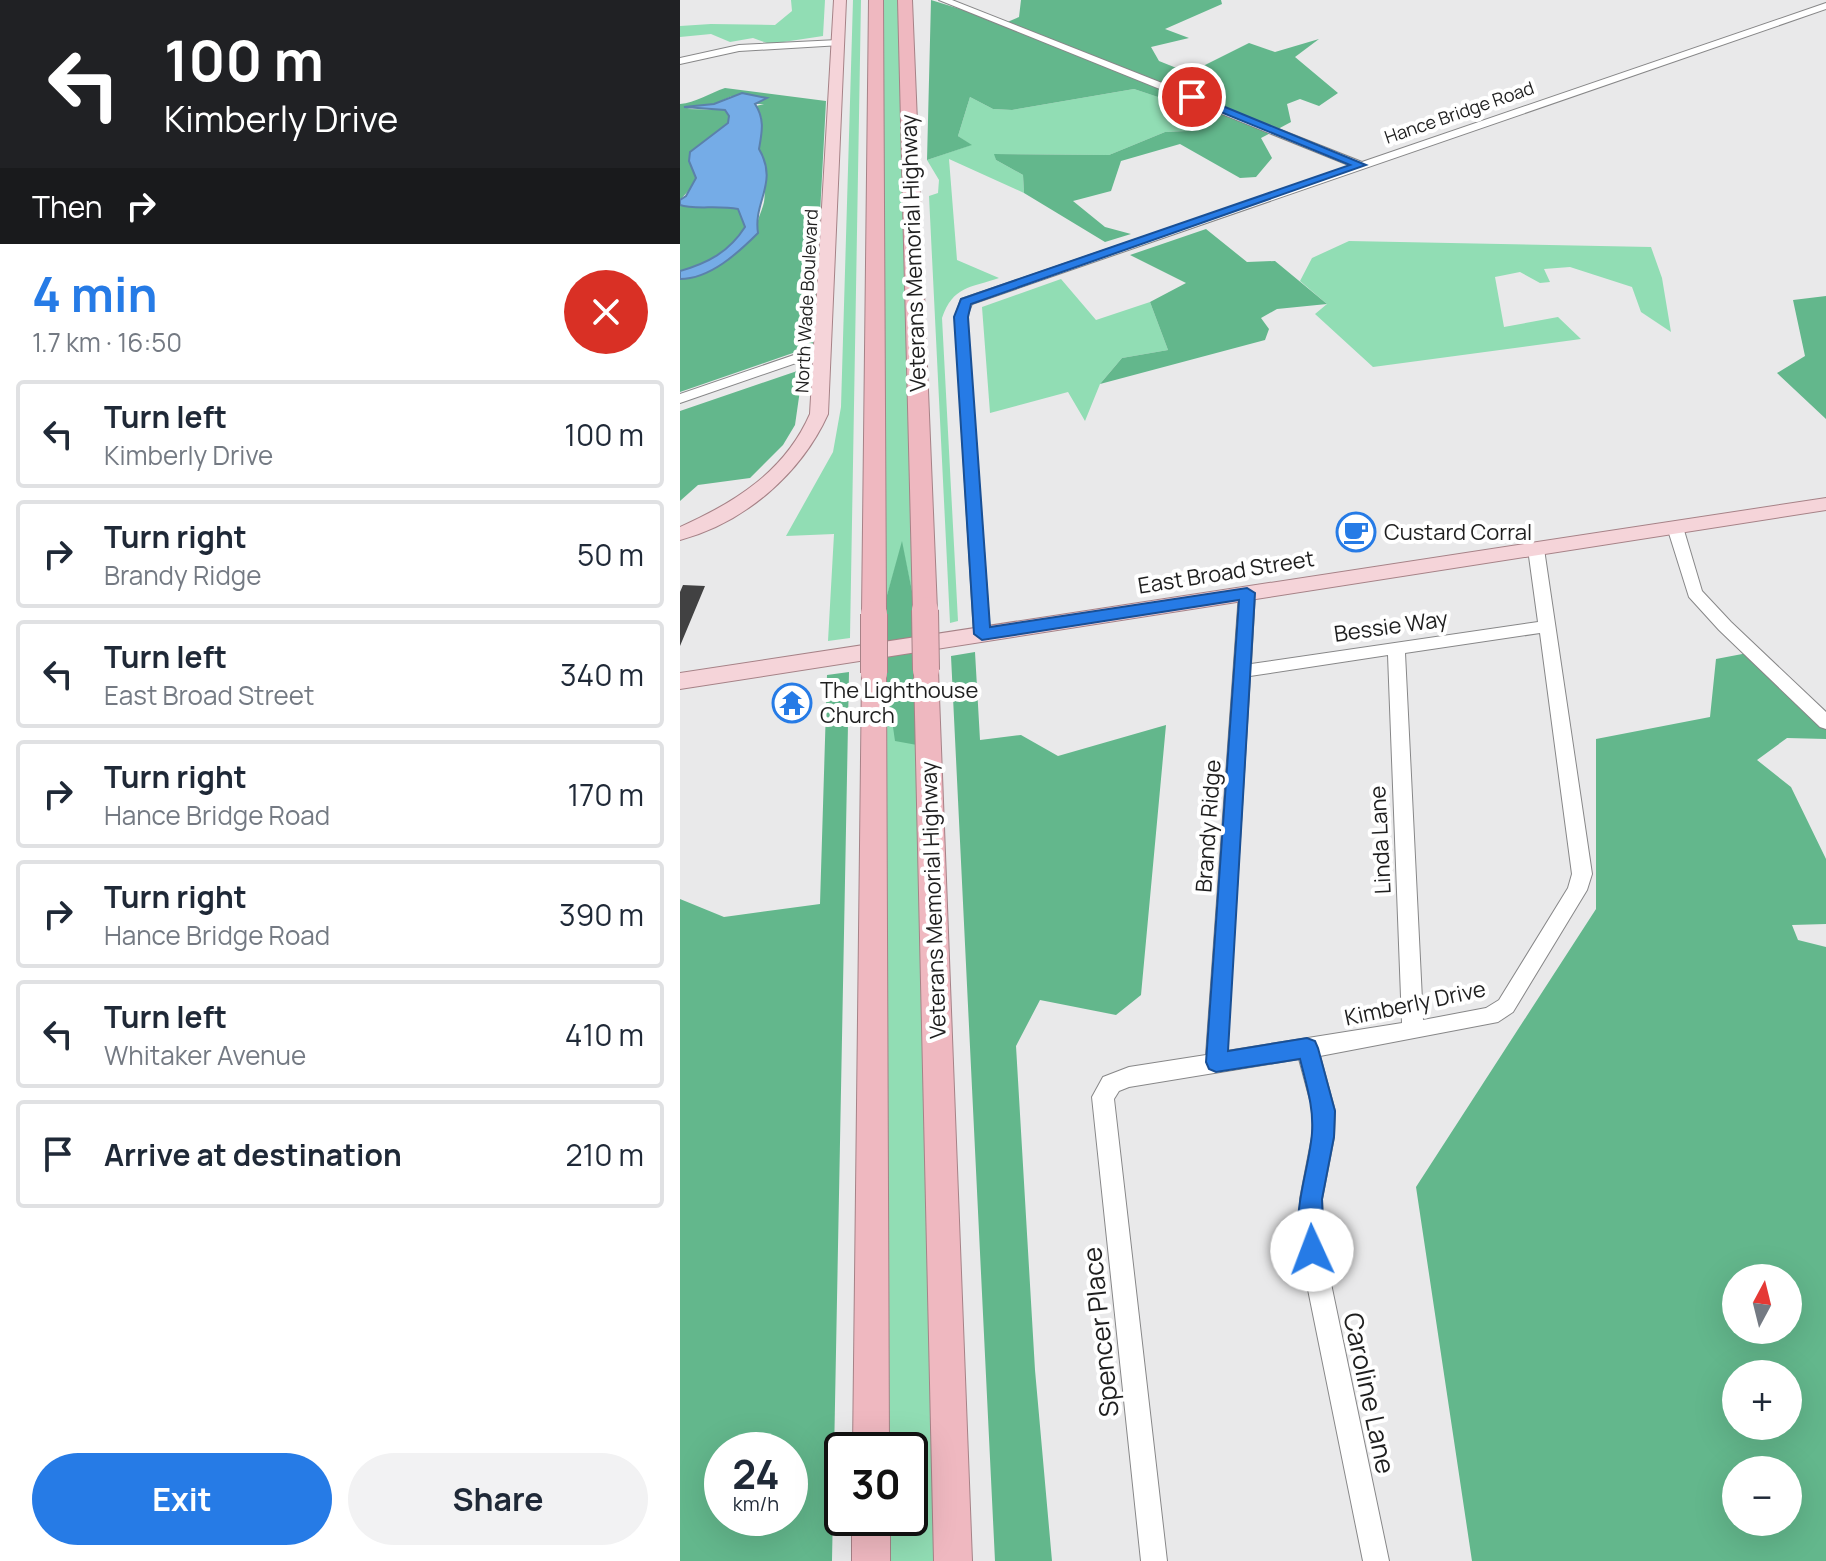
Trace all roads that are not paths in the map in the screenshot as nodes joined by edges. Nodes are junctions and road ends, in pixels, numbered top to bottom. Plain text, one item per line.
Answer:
1 (840, 0) edge
2 (876, 0) edge
3 (905, 0) edge
4 (944, 0) edge
5 (1826, 6) edge
6 (838, 43) junction
7 (680, 61) edge
8 (1360, 165) junction
9 (823, 349) junction
10 (680, 399) edge
11 (1826, 504) edge
12 (1675, 527) junction
13 (680, 534) edge
14 (1536, 549) junction
15 (1247, 593) junction
16 (1547, 626) junction
17 (982, 634) junction
18 (1396, 648) junction
19 (1242, 671) junction
20 (680, 681) edge
21 (1826, 722) edge
22 (1413, 1031) junction
23 (1307, 1048) junction
24 (1216, 1062) junction
25 (1103, 1097) joint
26 (871, 1432) edge
27 (871, 1536) edge
28 (871, 1561) edge
29 (953, 1561) edge
30 (1154, 1561) edge
31 (1376, 1561) edge

1 - 6 main road, North Wade Boulevard
2 - 26 highway, Veterans Memorial Highway, bridge
3 - 29 highway, Veterans Memorial Highway, bridge
4 - 8 street
5 - 8 street, Hance Bridge Road
6 - 7 street
6 - 9 main road, North Wade Boulevard
8 - 17 street, Hance Bridge Road
9 - 10 street
9 - 13 main road, North Wade Boulevard
11 - 12 main road, East Broad Street
12 - 14 main road, East Broad Street
12 - 21 street
14 - 15 main road, East Broad Street
14 - 16 street, Kimberly Drive
15 - 17 main road, East Broad Street
15 - 19 street, Brandy Ridge
16 - 18 street, Bessie Way
16 - 22 street, Kimberly Drive
17 - 20 main road, East Broad Street
18 - 19 street, Bessie Way
18 - 22 street, Linda Lane
19 - 24 street, Brandy Ridge
22 - 23 street, Kimberly Drive
23 - 24 street, Kimberly Drive
23 - 31 street, Caroline Lane
24 - 25 street, Kimberly Drive
25 - 30 street, Spencer Place
27 - 28 highway

